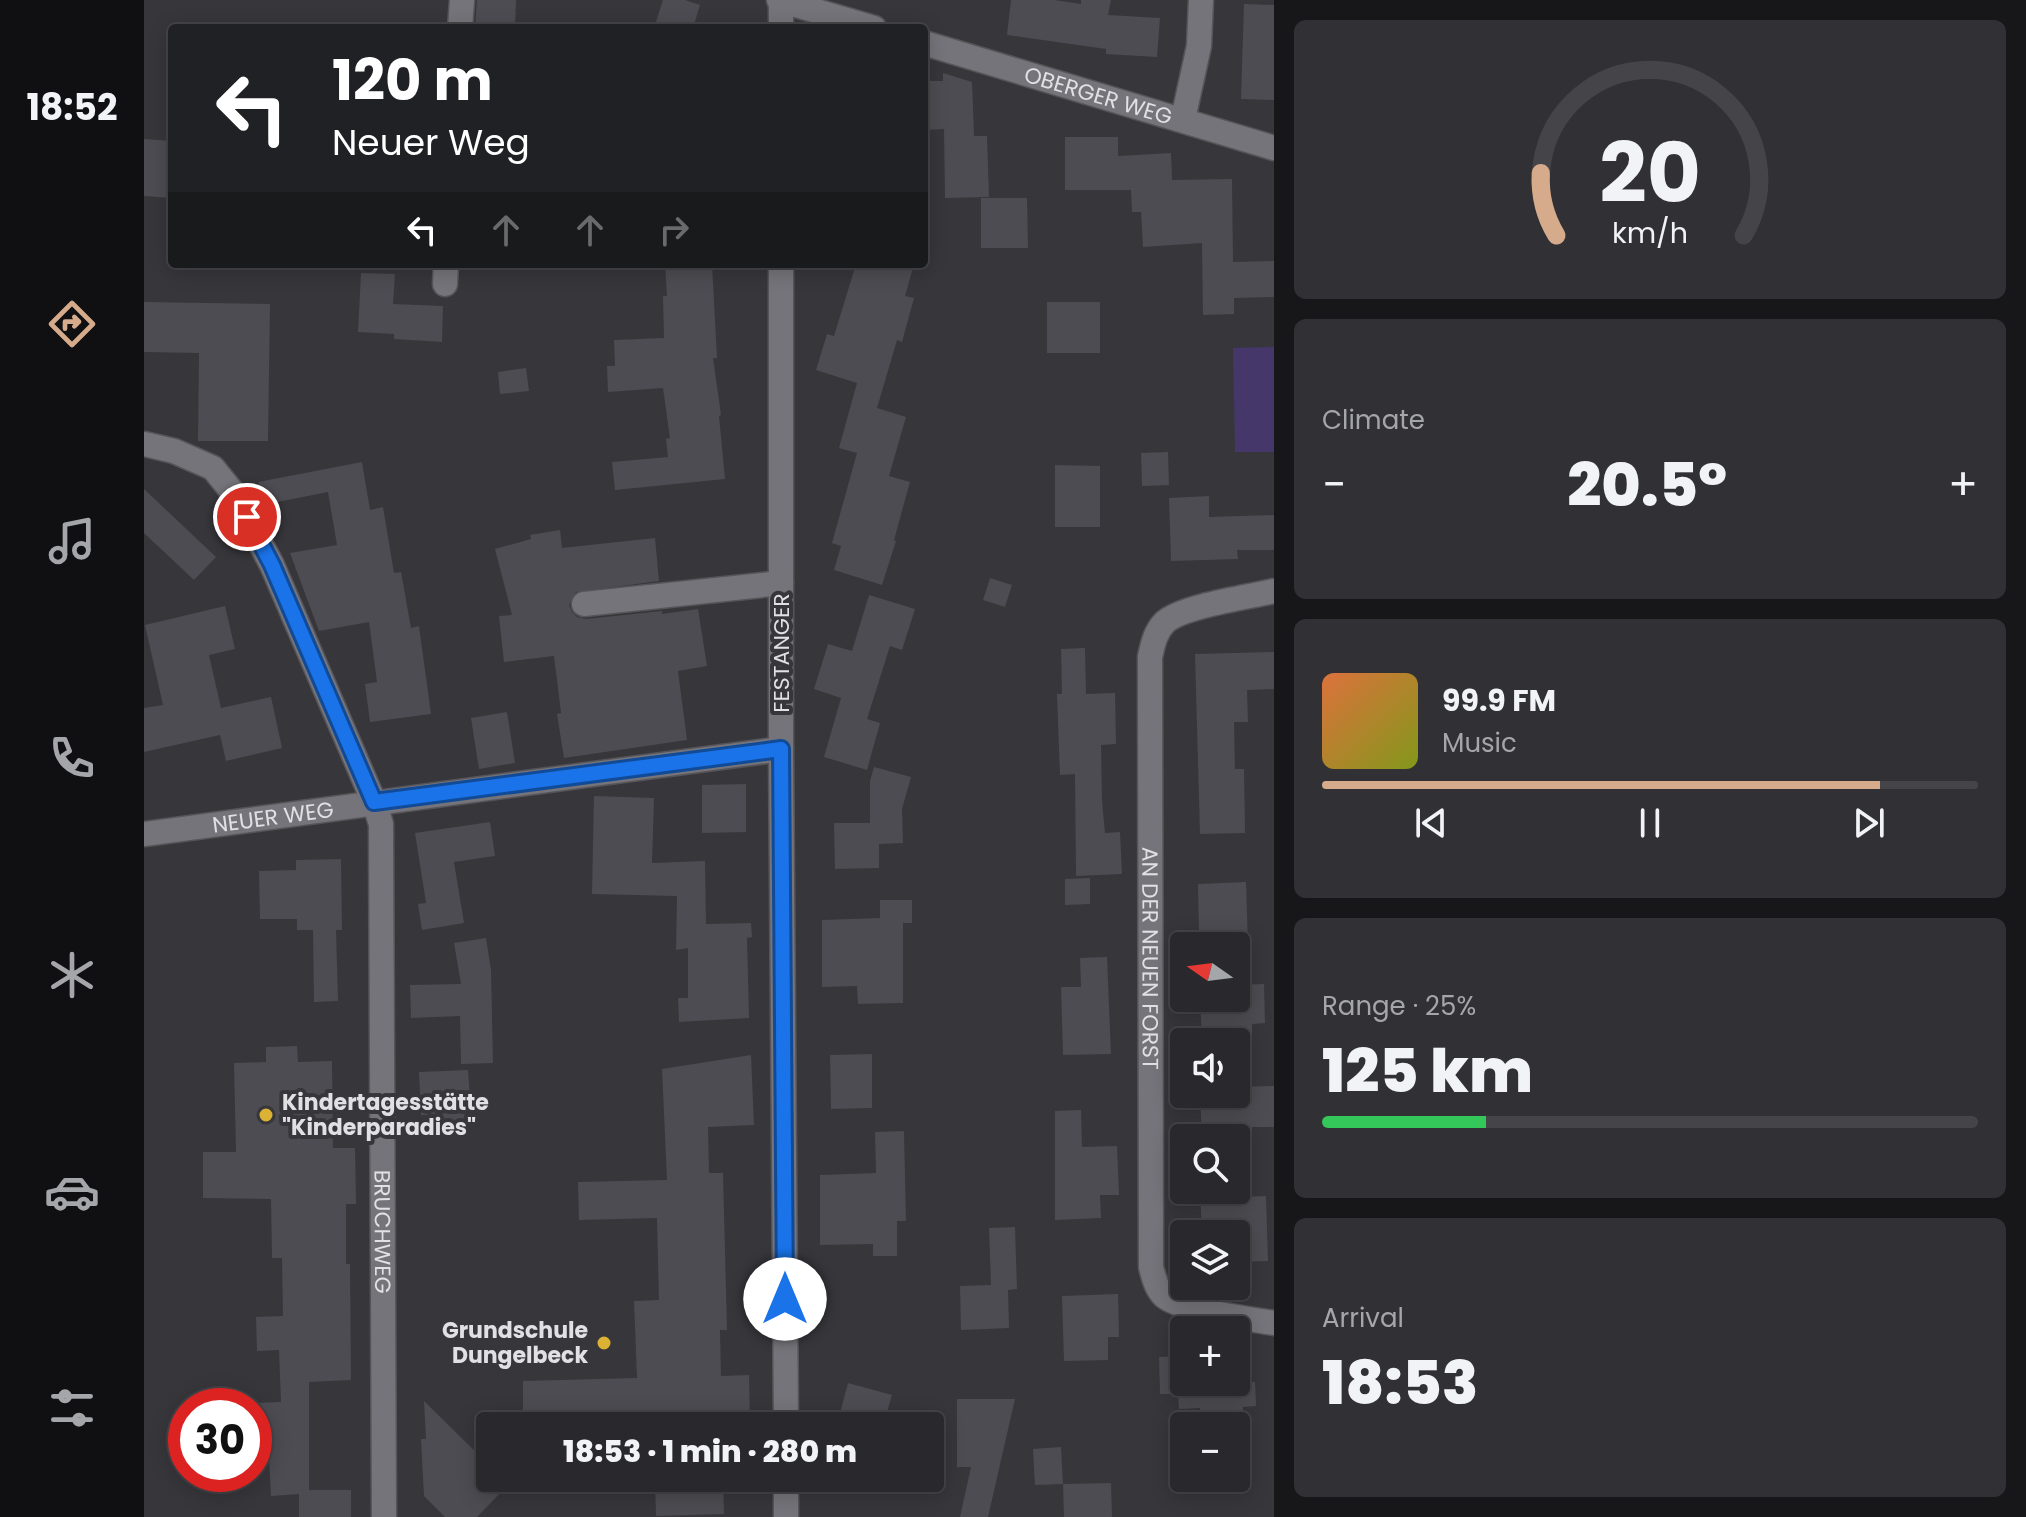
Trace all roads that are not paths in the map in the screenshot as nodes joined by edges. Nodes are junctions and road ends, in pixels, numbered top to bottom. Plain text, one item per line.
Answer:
1 (462, 0) edge
2 (780, 0) edge
3 (1201, 0) edge
4 (460, 24) edge
5 (781, 24) edge
6 (861, 24) edge
7 (928, 44) edge
8 (1183, 119) junction
9 (1274, 148) edge
10 (781, 268) edge
11 (144, 444) edge
12 (781, 583) junction
13 (1274, 591) edge
14 (584, 604) dead end
15 (781, 749) junction
16 (374, 802) junction
17 (144, 834) edge
18 (1274, 1323) edge
19 (786, 1412) edge
20 (786, 1492) edge
21 (384, 1517) edge
22 (786, 1517) edge

1 - 4 street
2 - 5 street
2 - 6 street
3 - 8 street
7 - 8 street, OBERGER WEG
8 - 9 street, OBERGER WEG
10 - 12 street, FESTANGER
11 - 16 street, BRUCHWEG
12 - 14 street
12 - 15 street, FESTANGER
13 - 18 street, AN DER NEUEN FORST
15 - 16 street, NEUER WEG
15 - 19 street, FESTANGER
16 - 17 street, NEUER WEG
16 - 21 street, BRUCHWEG
20 - 22 street

